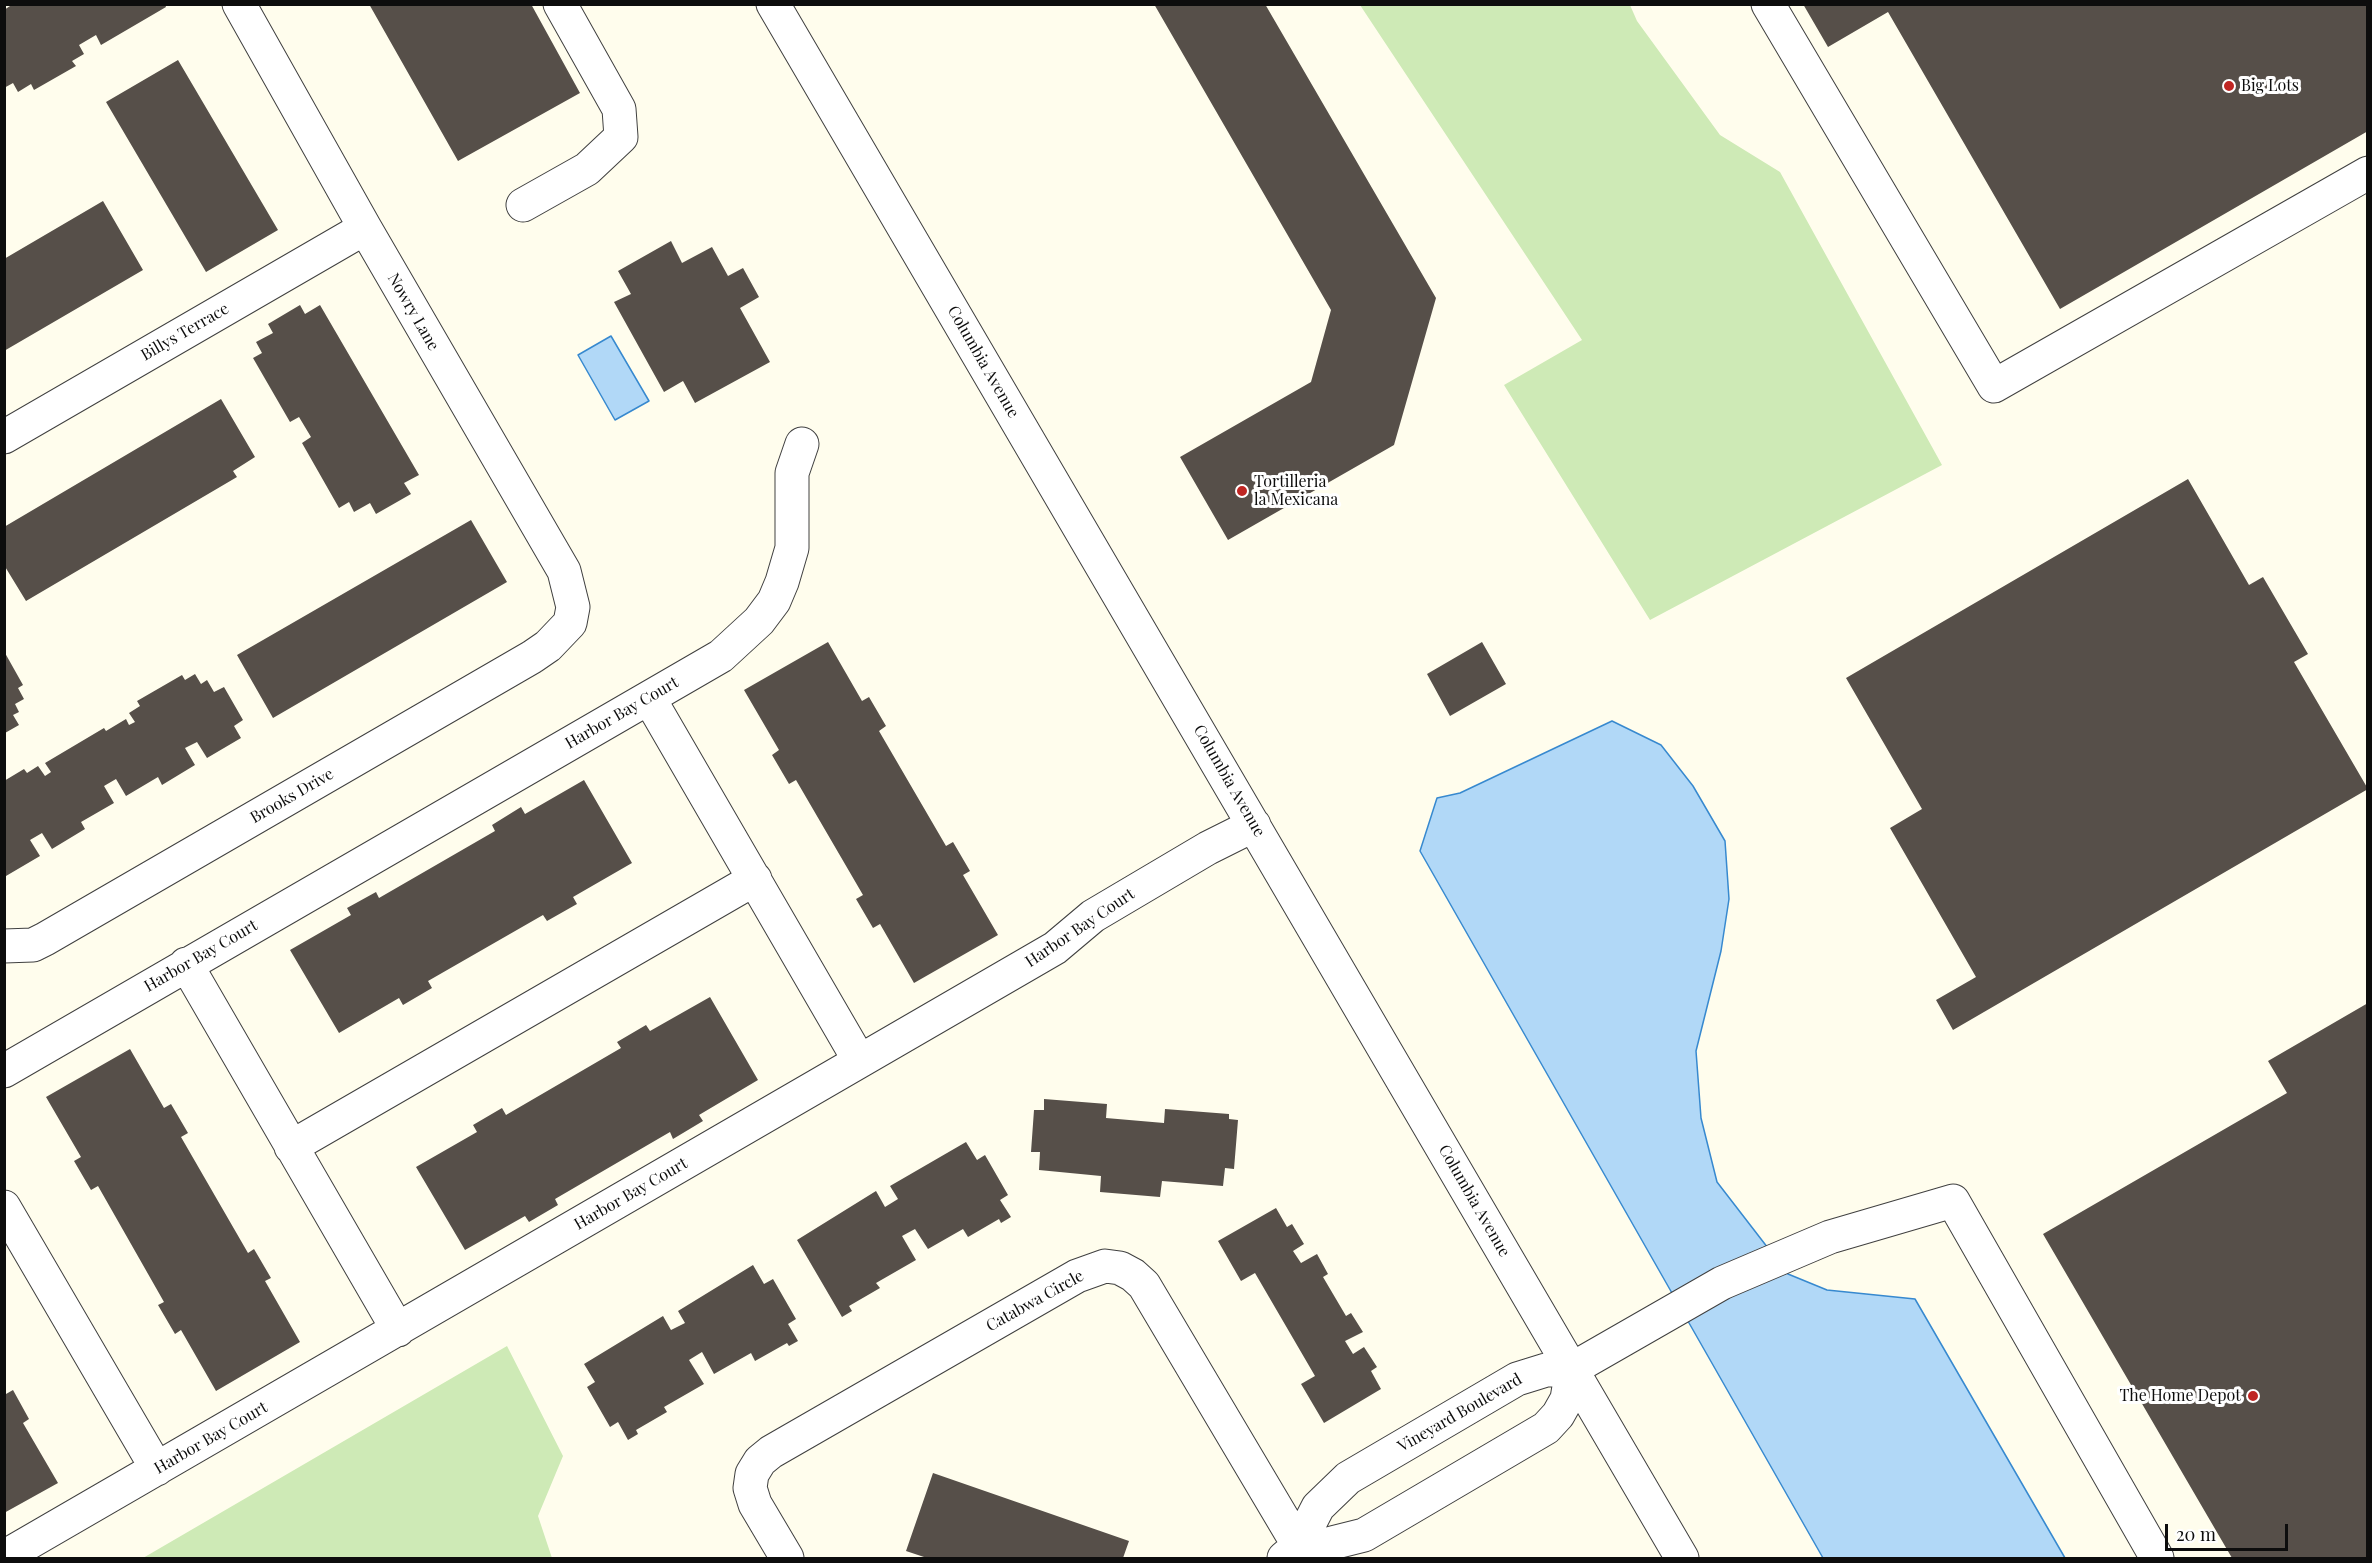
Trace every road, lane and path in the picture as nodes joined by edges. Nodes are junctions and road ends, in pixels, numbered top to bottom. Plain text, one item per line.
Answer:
1 (239, 4) edge
2 (560, 4) edge
3 (773, 4) edge
4 (1768, 4) edge
5 (2367, 173) edge
6 (523, 205) dead end
7 (364, 228) junction
8 (4, 437) edge
9 (802, 444) dead end
10 (570, 623) joint
11 (649, 698) junction
12 (1254, 825) junction
13 (755, 879) junction
14 (4, 946) edge
15 (186, 964) junction
16 (860, 1060) junction
17 (4, 1071) edge
18 (291, 1147) junction
19 (4, 1207) edge
20 (398, 1330) junction
21 (1572, 1369) junction
22 (157, 1469) junction
23 (1296, 1554) edge
24 (4, 1557) edge
25 (787, 1558) edge
26 (1682, 1558) edge
27 (2157, 1558) edge

1 - 7 street, Nowry Lane
2 - 6 street
3 - 12 street, Columbia Avenue
4 - 5 street
7 - 8 street, Billys Terrace
7 - 10 street, Nowry Lane
9 - 11 street, Harbor Bay Court
10 - 14 street, Brooks Drive
11 - 13 street
11 - 15 street, Harbor Bay Court
12 - 16 street, Harbor Bay Court
12 - 21 street, Columbia Avenue
13 - 16 street
13 - 18 street
15 - 17 street, Harbor Bay Court
15 - 18 street
16 - 20 street, Harbor Bay Court
18 - 20 street
19 - 22 street
20 - 22 street, Harbor Bay Court
21 - 23 street, Vineyard Boulevard
21 - 23 street
21 - 26 street, Columbia Avenue
21 - 27 street
22 - 24 street, Harbor Bay Court
23 - 25 street, Catabwa Circle

